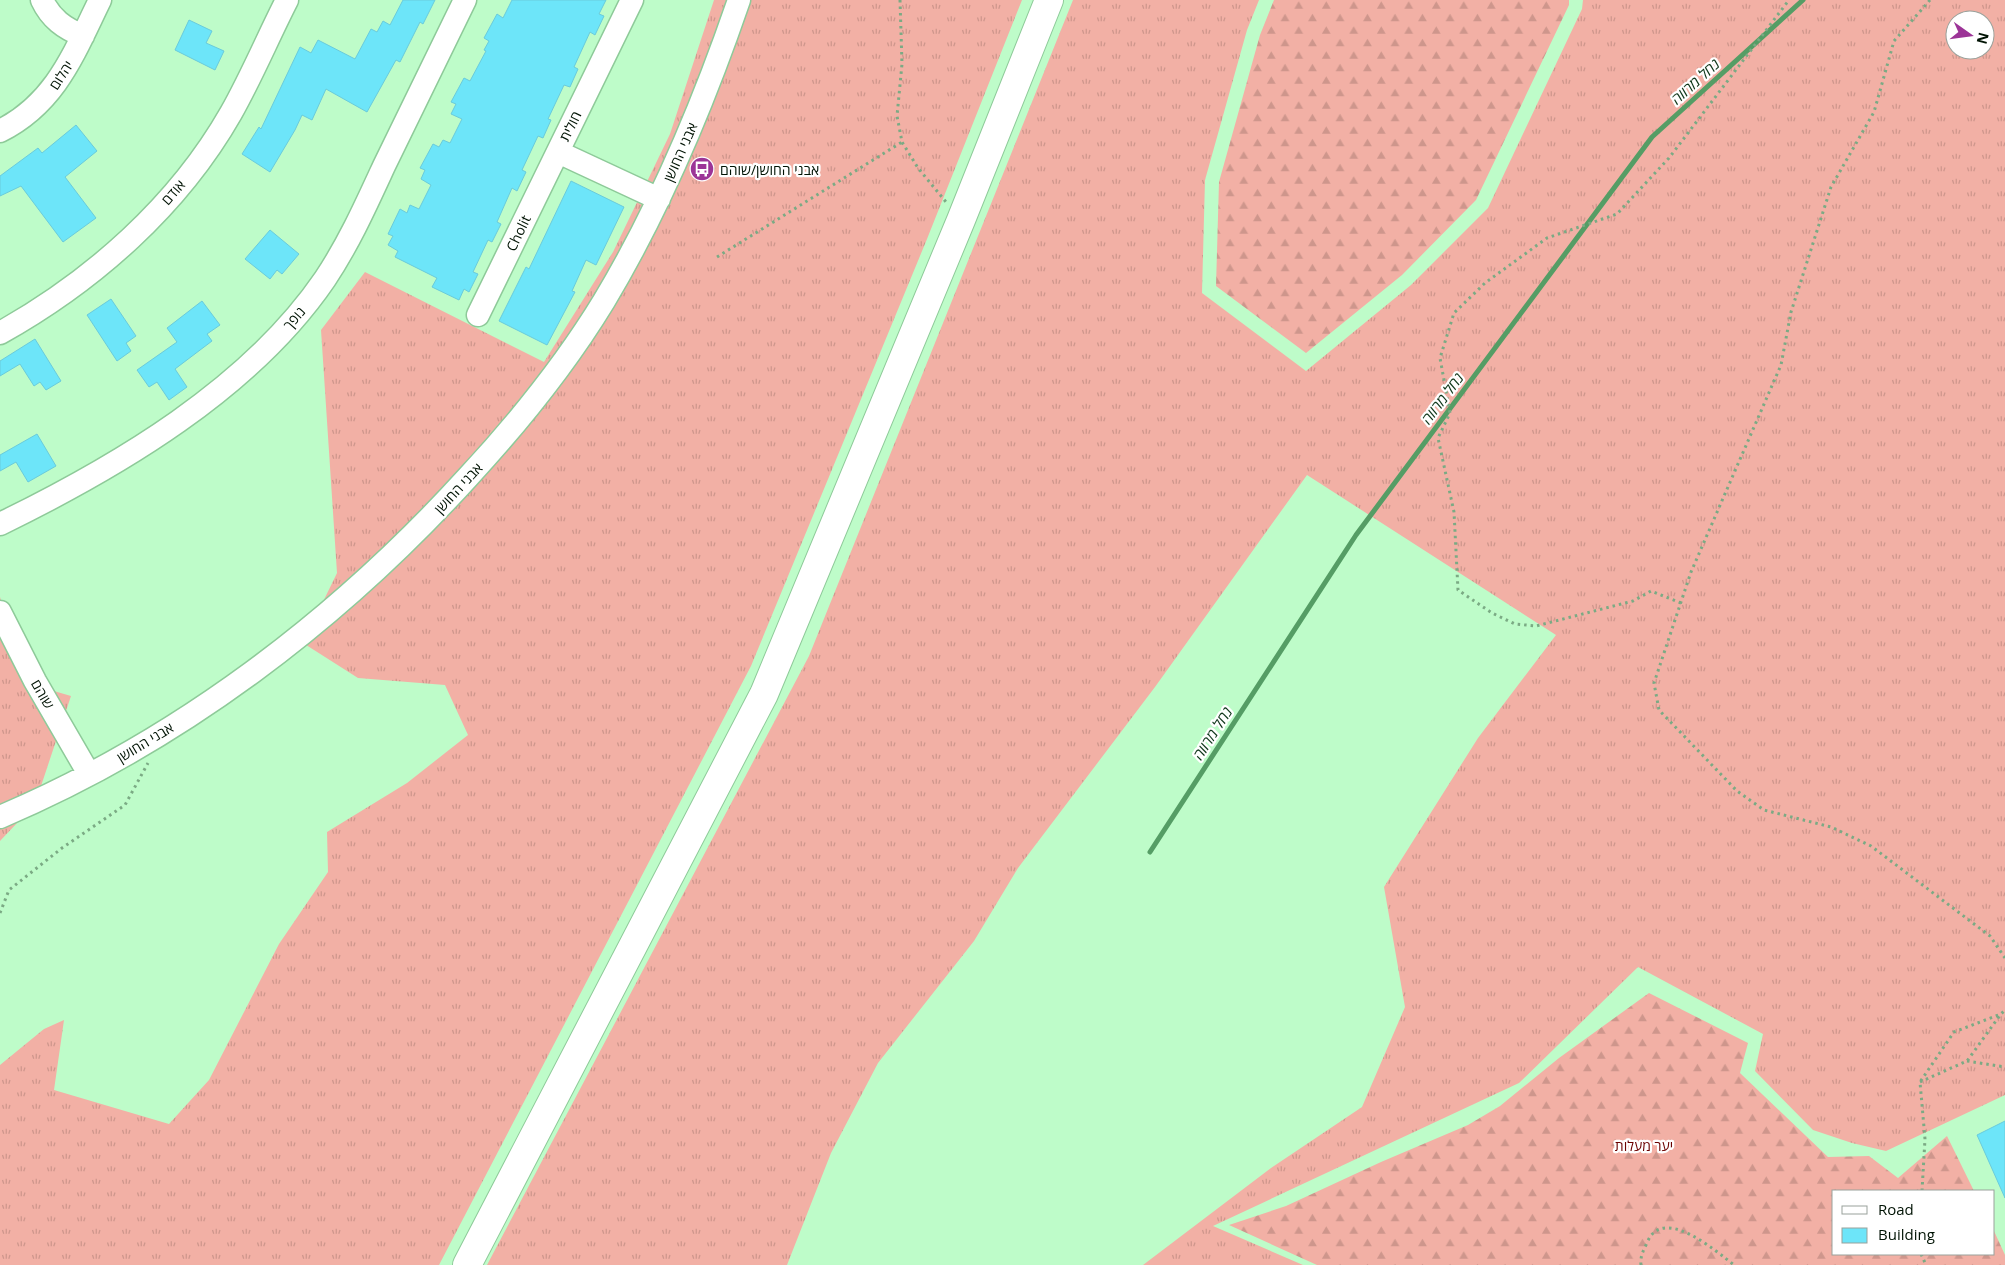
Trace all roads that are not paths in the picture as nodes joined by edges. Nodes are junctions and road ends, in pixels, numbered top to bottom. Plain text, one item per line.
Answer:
1 (42, 0) edge
2 (100, 0) edge
3 (286, 0) edge
4 (465, 0) edge
5 (632, 0) edge
6 (740, 0) edge
7 (1049, 0) edge
8 (83, 36) junction
9 (0, 131) edge
10 (558, 152) junction
11 (659, 199) junction
12 (478, 315) dead end
13 (0, 333) edge
14 (0, 524) edge
15 (0, 612) edge
16 (89, 774) junction
17 (0, 817) edge
18 (467, 1265) edge

1 - 8 street
2 - 8 street, יהלום
3 - 13 street, אודם
4 - 14 street, נופך
5 - 10 street, חולית
6 - 11 street, אבני החושן
7 - 18 main road
8 - 9 street, יהלום
10 - 11 street, חולית
10 - 12 street, Cholit
11 - 16 street, אבני החושן
15 - 16 street, שוהם
16 - 17 street, אבני החושן

